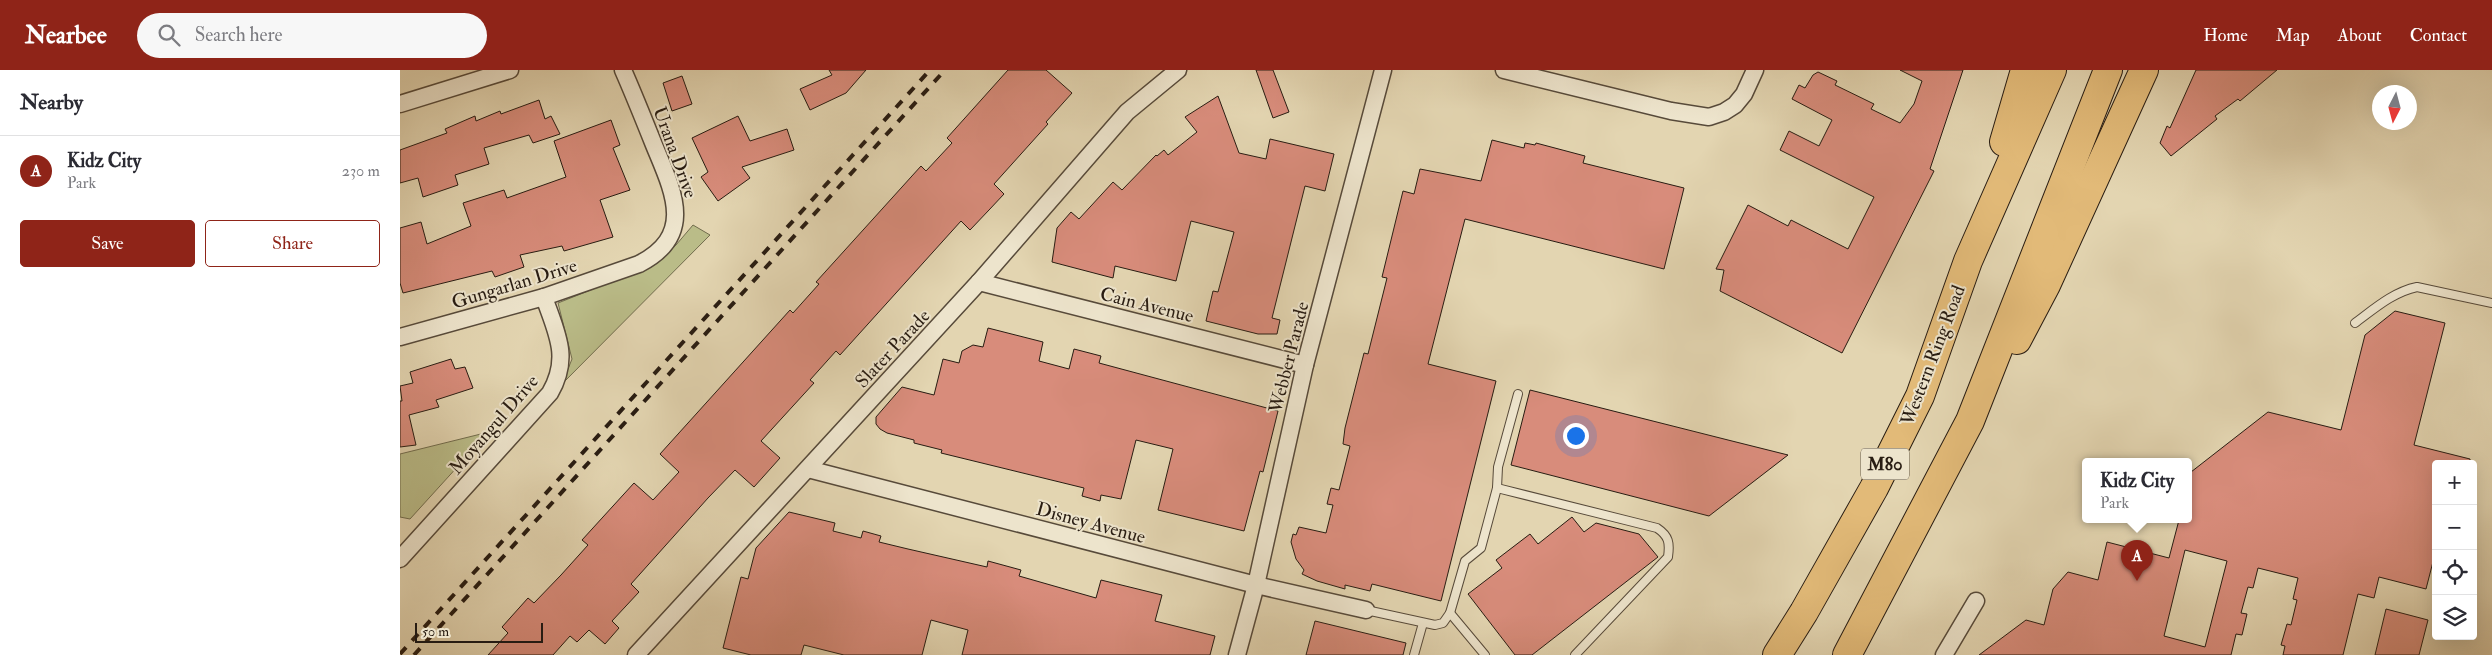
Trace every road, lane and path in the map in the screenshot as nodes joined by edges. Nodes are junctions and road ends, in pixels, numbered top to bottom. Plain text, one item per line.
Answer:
1 (510, 70) edge
2 (623, 70) edge
3 (1178, 70) edge
4 (1383, 70) edge
5 (1504, 70) edge
6 (1755, 70) edge
7 (2026, 70) edge
8 (2052, 70) edge
9 (2108, 70) edge
10 (2144, 70) edge
11 (400, 104) edge
12 (1968, 261) junction
13 (639, 264) joint
14 (979, 282) junction
15 (544, 297) junction
16 (2492, 303) edge
17 (2355, 323) dead end
18 (400, 337) edge
19 (1305, 365) junction
20 (1518, 394) dead end
21 (1970, 421) junction
22 (808, 469) junction
23 (1497, 488) junction
24 (400, 559) edge
25 (1256, 585) junction
26 (1976, 601) dead end
27 (1366, 610) joint
28 (1450, 613) junction
29 (1422, 623) junction
30 (636, 655) edge
31 (1237, 655) edge
32 (1414, 655) edge
33 (1485, 655) edge
34 (1575, 655) edge
35 (1777, 655) edge
36 (1847, 655) edge
37 (1944, 655) edge

1 - 11 street
2 - 13 street, Urana Drive
3 - 14 street, Slater Parade
4 - 19 street, Webber Parade
5 - 6 street
7 - 12 highway
8 - 12 highway, Western Ring Road / M80
9 - 21 highway, M80
10 - 21 highway
12 - 35 highway, Western Ring Road / M80
13 - 15 street, Gungarlan Drive
14 - 19 street, Cain Avenue
14 - 22 street, Slater Parade
15 - 18 street, Gungarlan Drive
15 - 24 street, Moyangul Drive
16 - 17 lane
19 - 25 street, Webber Parade
20 - 23 lane
21 - 36 highway, M80
22 - 25 street, Disney Avenue
22 - 30 street, Slater Parade
23 - 28 lane
23 - 34 lane
25 - 27 street, Disney Avenue
25 - 31 street, Webber Parade
26 - 37 street
27 - 29 lane
28 - 29 lane
28 - 33 lane
29 - 32 lane

